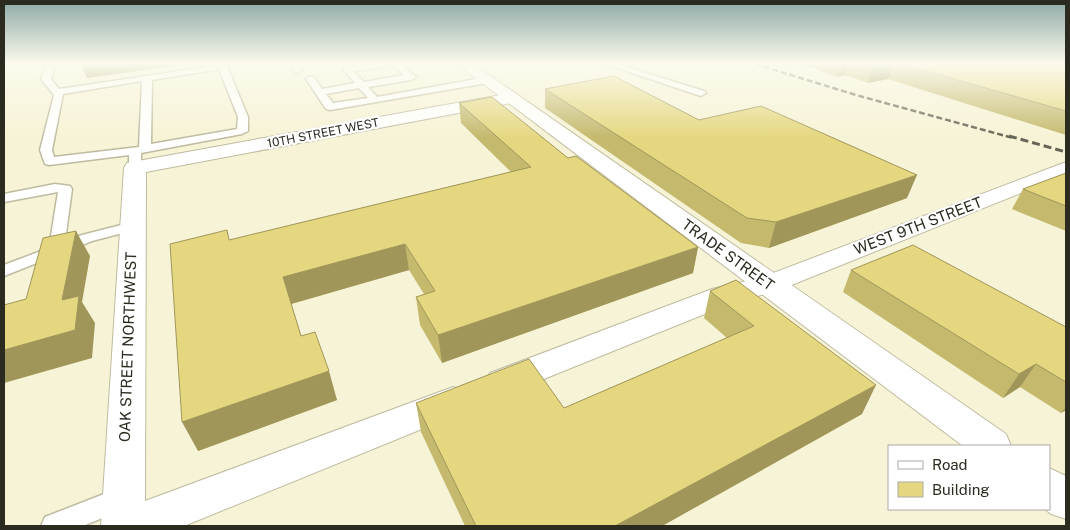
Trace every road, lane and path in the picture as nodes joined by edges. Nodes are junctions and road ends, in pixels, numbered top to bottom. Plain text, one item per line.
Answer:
1 (54, 89) edge
2 (78, 89) edge
3 (146, 89) edge
4 (232, 89) edge
5 (318, 89) edge
6 (340, 89) edge
7 (365, 89) edge
8 (424, 89) edge
9 (439, 89) edge
10 (499, 89) edge
11 (687, 89) edge
12 (426, 91) junction
13 (57, 92) junction
14 (320, 92) junction
15 (700, 93) dead end
16 (511, 98) junction
17 (375, 100) junction
18 (247, 139) junction
19 (138, 156) junction
20 (1066, 168) edge
21 (4, 198) edge
22 (133, 229) junction
23 (48, 254) junction
24 (4, 271) edge
25 (37, 276) edge
26 (769, 284) junction
27 (991, 445) edge
28 (1050, 488) edge
29 (1066, 500) edge
30 (127, 517) edge
31 (54, 526) edge

1 - 13 lane
2 - 13 lane
3 - 19 lane
4 - 18 lane
5 - 14 lane
6 - 14 lane
7 - 17 lane
8 - 12 lane
9 - 12 lane
10 - 16 street, TRADE STREET
11 - 15 lane
12 - 17 lane
13 - 19 lane
14 - 17 lane
16 - 18 street, 10TH STREET WEST
16 - 26 street, TRADE STREET
18 - 19 street, 10TH STREET WEST
19 - 22 street, OAK STREET NORTHWEST
20 - 26 street, WEST 9TH STREET
21 - 23 lane
22 - 23 lane
22 - 30 street, OAK STREET NORTHWEST
23 - 24 lane
23 - 25 lane
26 - 27 street, TRADE STREET
26 - 30 street, WEST 9TH STREET
28 - 29 street
30 - 31 lane

